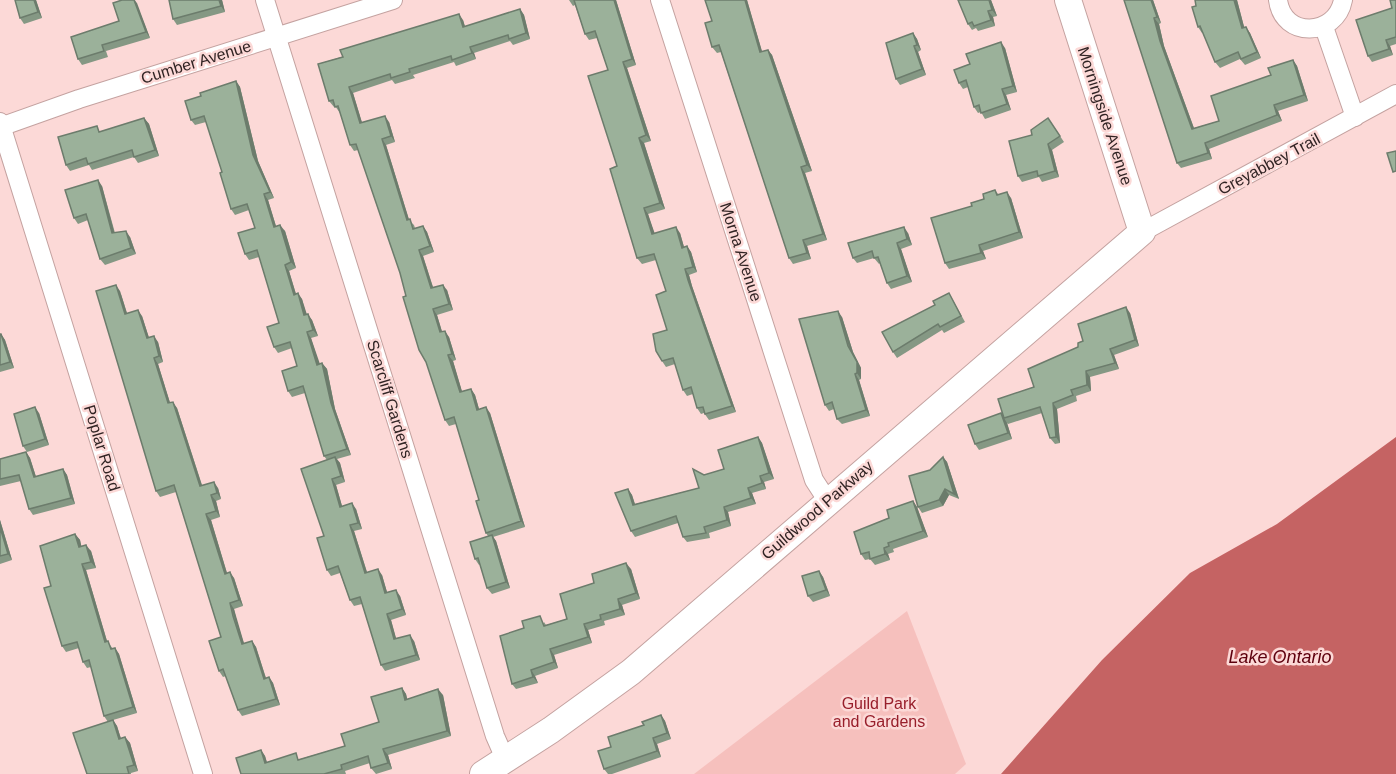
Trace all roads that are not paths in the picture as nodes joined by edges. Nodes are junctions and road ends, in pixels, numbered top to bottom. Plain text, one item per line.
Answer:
1 (265, 0) edge
2 (393, 0) edge
3 (660, 0) edge
4 (1068, 0) edge
5 (1278, 0) edge
6 (1342, 0) edge
7 (1324, 27) junction
8 (276, 37) junction
9 (1396, 94) edge
10 (1355, 117) junction
11 (0, 125) edge
12 (1142, 232) junction
13 (827, 500) junction
14 (506, 761) junction
15 (203, 774) edge
16 (483, 774) edge

1 - 8 street, Scarcliff Gardens
2 - 8 street, Cumber Avenue
3 - 13 street, Morna Avenue
4 - 12 street, Morningside Avenue
5 - 7 street
6 - 7 street
7 - 10 street
8 - 11 street, Cumber Avenue
8 - 14 street, Scarcliff Gardens
9 - 10 street, Greyabbey Trail
10 - 12 street, Greyabbey Trail
11 - 15 street, Poplar Road
12 - 13 street, Guildwood Parkway
13 - 14 street, Guildwood Parkway
14 - 16 street, Guildwood Parkway

